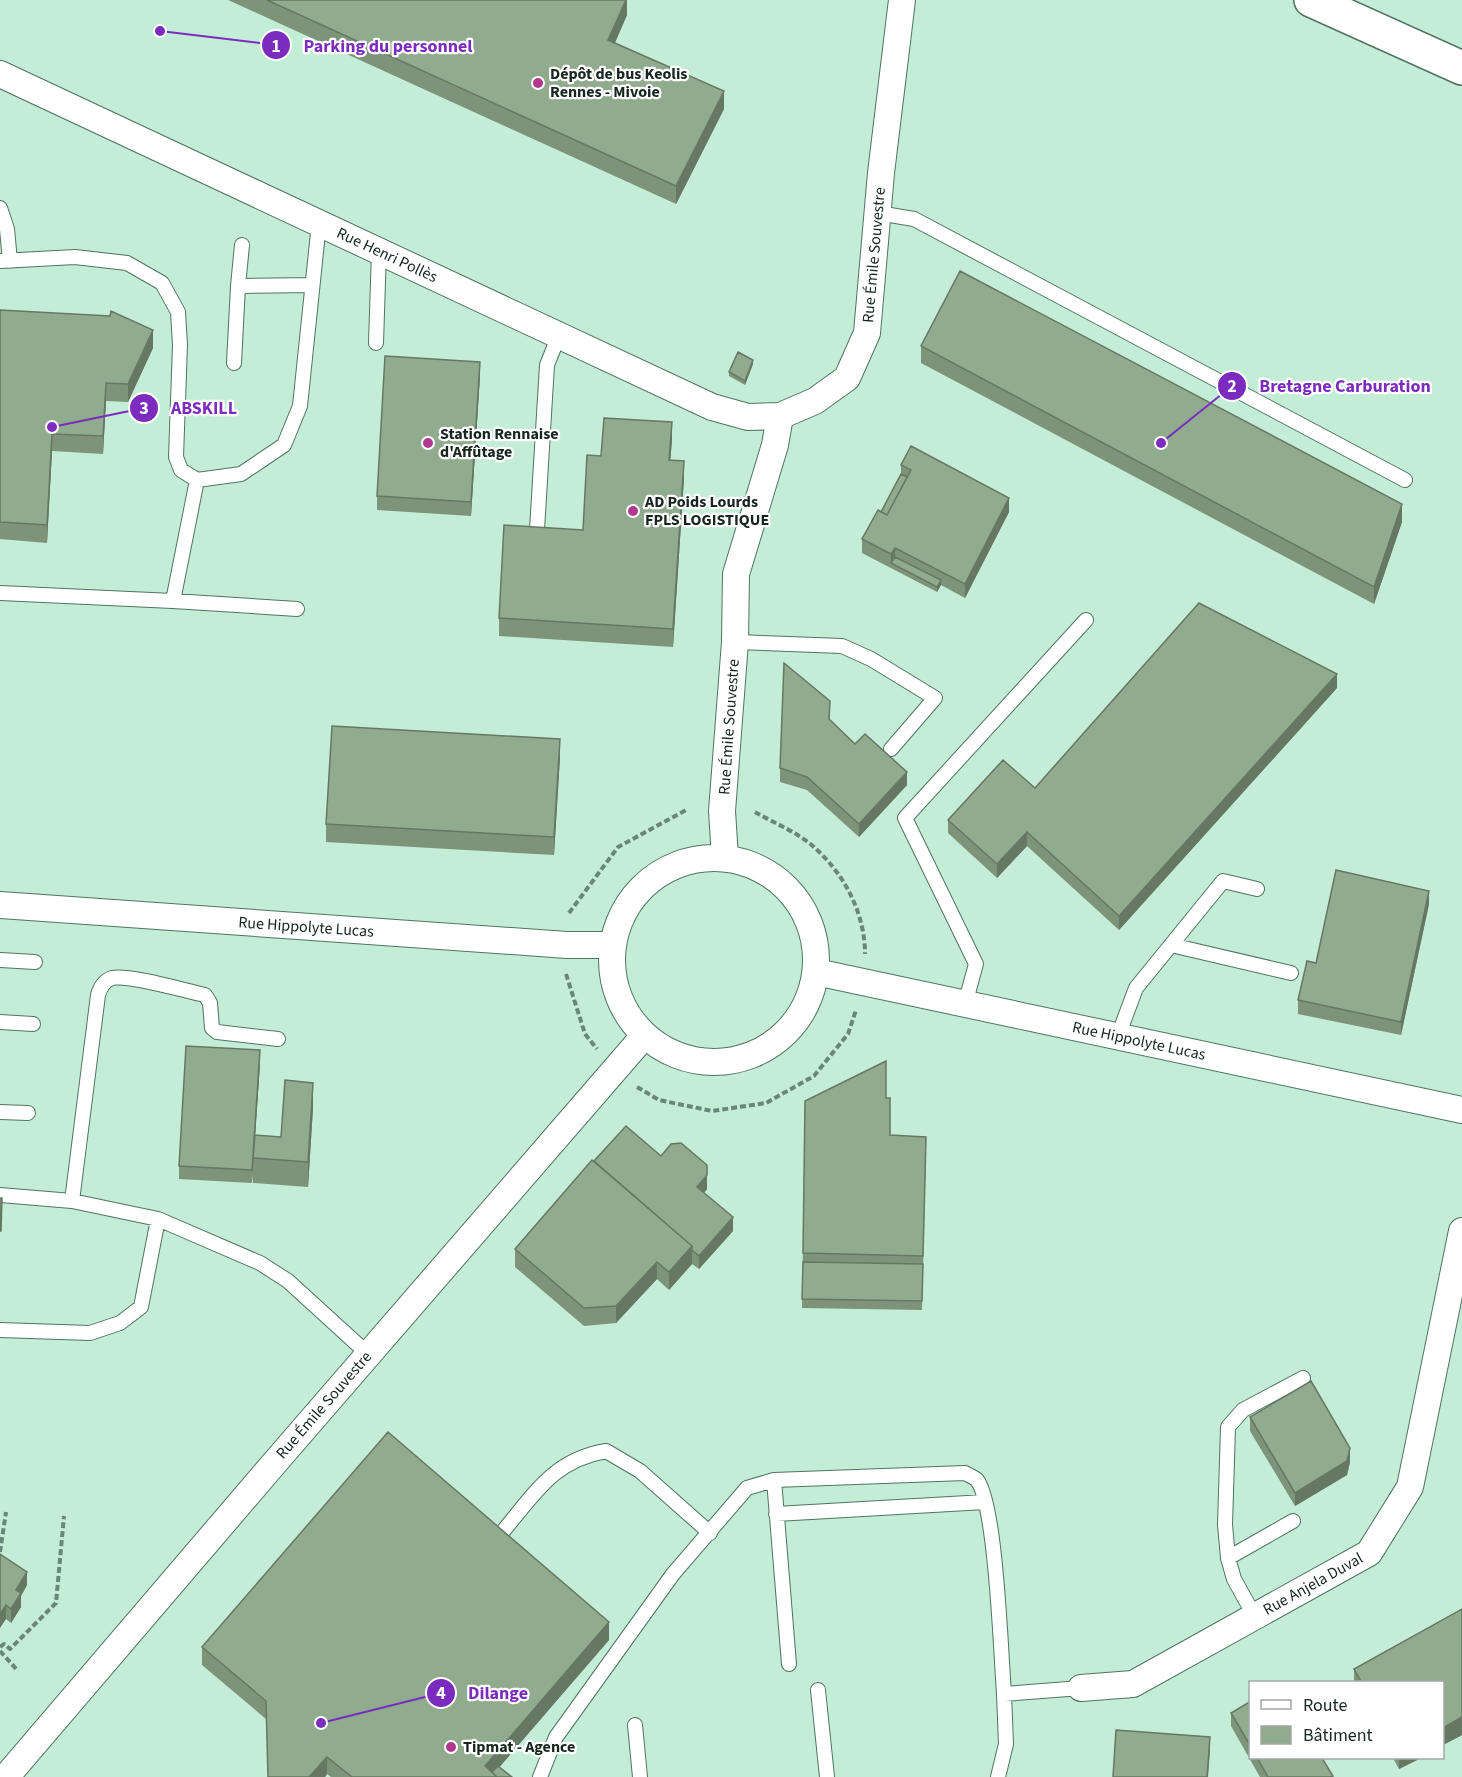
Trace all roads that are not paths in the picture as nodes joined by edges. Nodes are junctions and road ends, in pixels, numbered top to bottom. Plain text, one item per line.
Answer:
1 (902, 0) edge
2 (1311, 0) edge
3 (1462, 68) edge
4 (0, 74) edge
5 (0, 208) edge
6 (879, 213) junction
7 (319, 223) junction
8 (242, 245) dead end
9 (379, 251) junction
10 (5, 261) edge
11 (311, 285) junction
12 (238, 286) junction
13 (559, 335) junction
14 (376, 343) dead end
15 (234, 363) dead end
16 (780, 416) junction
17 (197, 480) junction
18 (1404, 480) dead end
19 (537, 530) edge
20 (0, 593) edge
21 (173, 601) junction
22 (297, 609) dead end
23 (1086, 620) dead end
24 (735, 642) junction
25 (891, 749) dead end
26 (726, 858) junction
27 (1257, 889) dead end
28 (0, 905) edge
29 (612, 945) junction
30 (1171, 945) junction
31 (0, 960) edge
32 (35, 962) dead end
33 (816, 972) junction
34 (1291, 973) dead end
35 (965, 1004) junction
36 (0, 1022) edge
37 (33, 1024) dead end
38 (644, 1036) junction
39 (1118, 1036) junction
40 (278, 1039) dead end
41 (1462, 1110) edge
42 (0, 1112) edge
43 (28, 1113) dead end
44 (0, 1195) edge
45 (72, 1201) junction
46 (158, 1219) junction
47 (1462, 1232) edge
48 (0, 1330) edge
49 (368, 1354) junction
50 (1303, 1378) dead end
51 (774, 1480) junction
52 (986, 1502) junction
53 (776, 1514) junction
54 (1293, 1521) dead end
55 (504, 1530) edge
56 (710, 1533) junction
57 (1228, 1558) junction
58 (1255, 1617) junction
59 (789, 1664) dead end
60 (1081, 1688) joint
61 (818, 1690) dead end
62 (1004, 1694) junction
63 (635, 1725) dead end
64 (6, 1777) edge
65 (540, 1777) edge
66 (640, 1777) edge
67 (828, 1777) edge
68 (998, 1777) edge

1 - 6 street, Rue Émile Souvestre
2 - 3 street
4 - 7 street, Rue Henri Pollès
5 - 10 lane
6 - 16 street, Rue Émile Souvestre
6 - 18 lane
7 - 9 street, Rue Henri Pollès
7 - 11 lane
8 - 12 lane
9 - 13 street, Rue Henri Pollès
9 - 14 lane
10 - 17 lane
11 - 12 lane
11 - 17 lane
12 - 15 lane
13 - 16 street, Rue Henri Pollès
13 - 19 lane
16 - 24 street, Rue Émile Souvestre
17 - 21 lane
20 - 21 lane
21 - 22 lane
23 - 35 lane
24 - 25 lane
24 - 26 street, Rue Émile Souvestre
26 - 29 street
26 - 33 street
27 - 30 lane
28 - 29 street, Rue Hippolyte Lucas
29 - 38 street
30 - 34 lane
30 - 39 lane
31 - 32 lane
33 - 35 street, Rue Hippolyte Lucas
33 - 38 street
35 - 39 street, Rue Hippolyte Lucas
36 - 37 lane
38 - 49 street, Rue Émile Souvestre
39 - 41 street, Rue Hippolyte Lucas
40 - 45 lane
42 - 43 lane
44 - 45 lane
45 - 46 lane
46 - 48 lane
46 - 49 lane
47 - 58 street, Rue Anjela Duval
49 - 64 street, Rue Émile Souvestre
50 - 57 lane
51 - 52 lane
51 - 53 lane
51 - 56 lane
52 - 53 lane
52 - 62 lane
53 - 59 lane
54 - 57 lane
55 - 56 lane
56 - 65 lane
57 - 58 lane
58 - 60 street, Rue Anjela Duval
60 - 62 lane
61 - 67 lane
62 - 68 lane
63 - 66 lane

